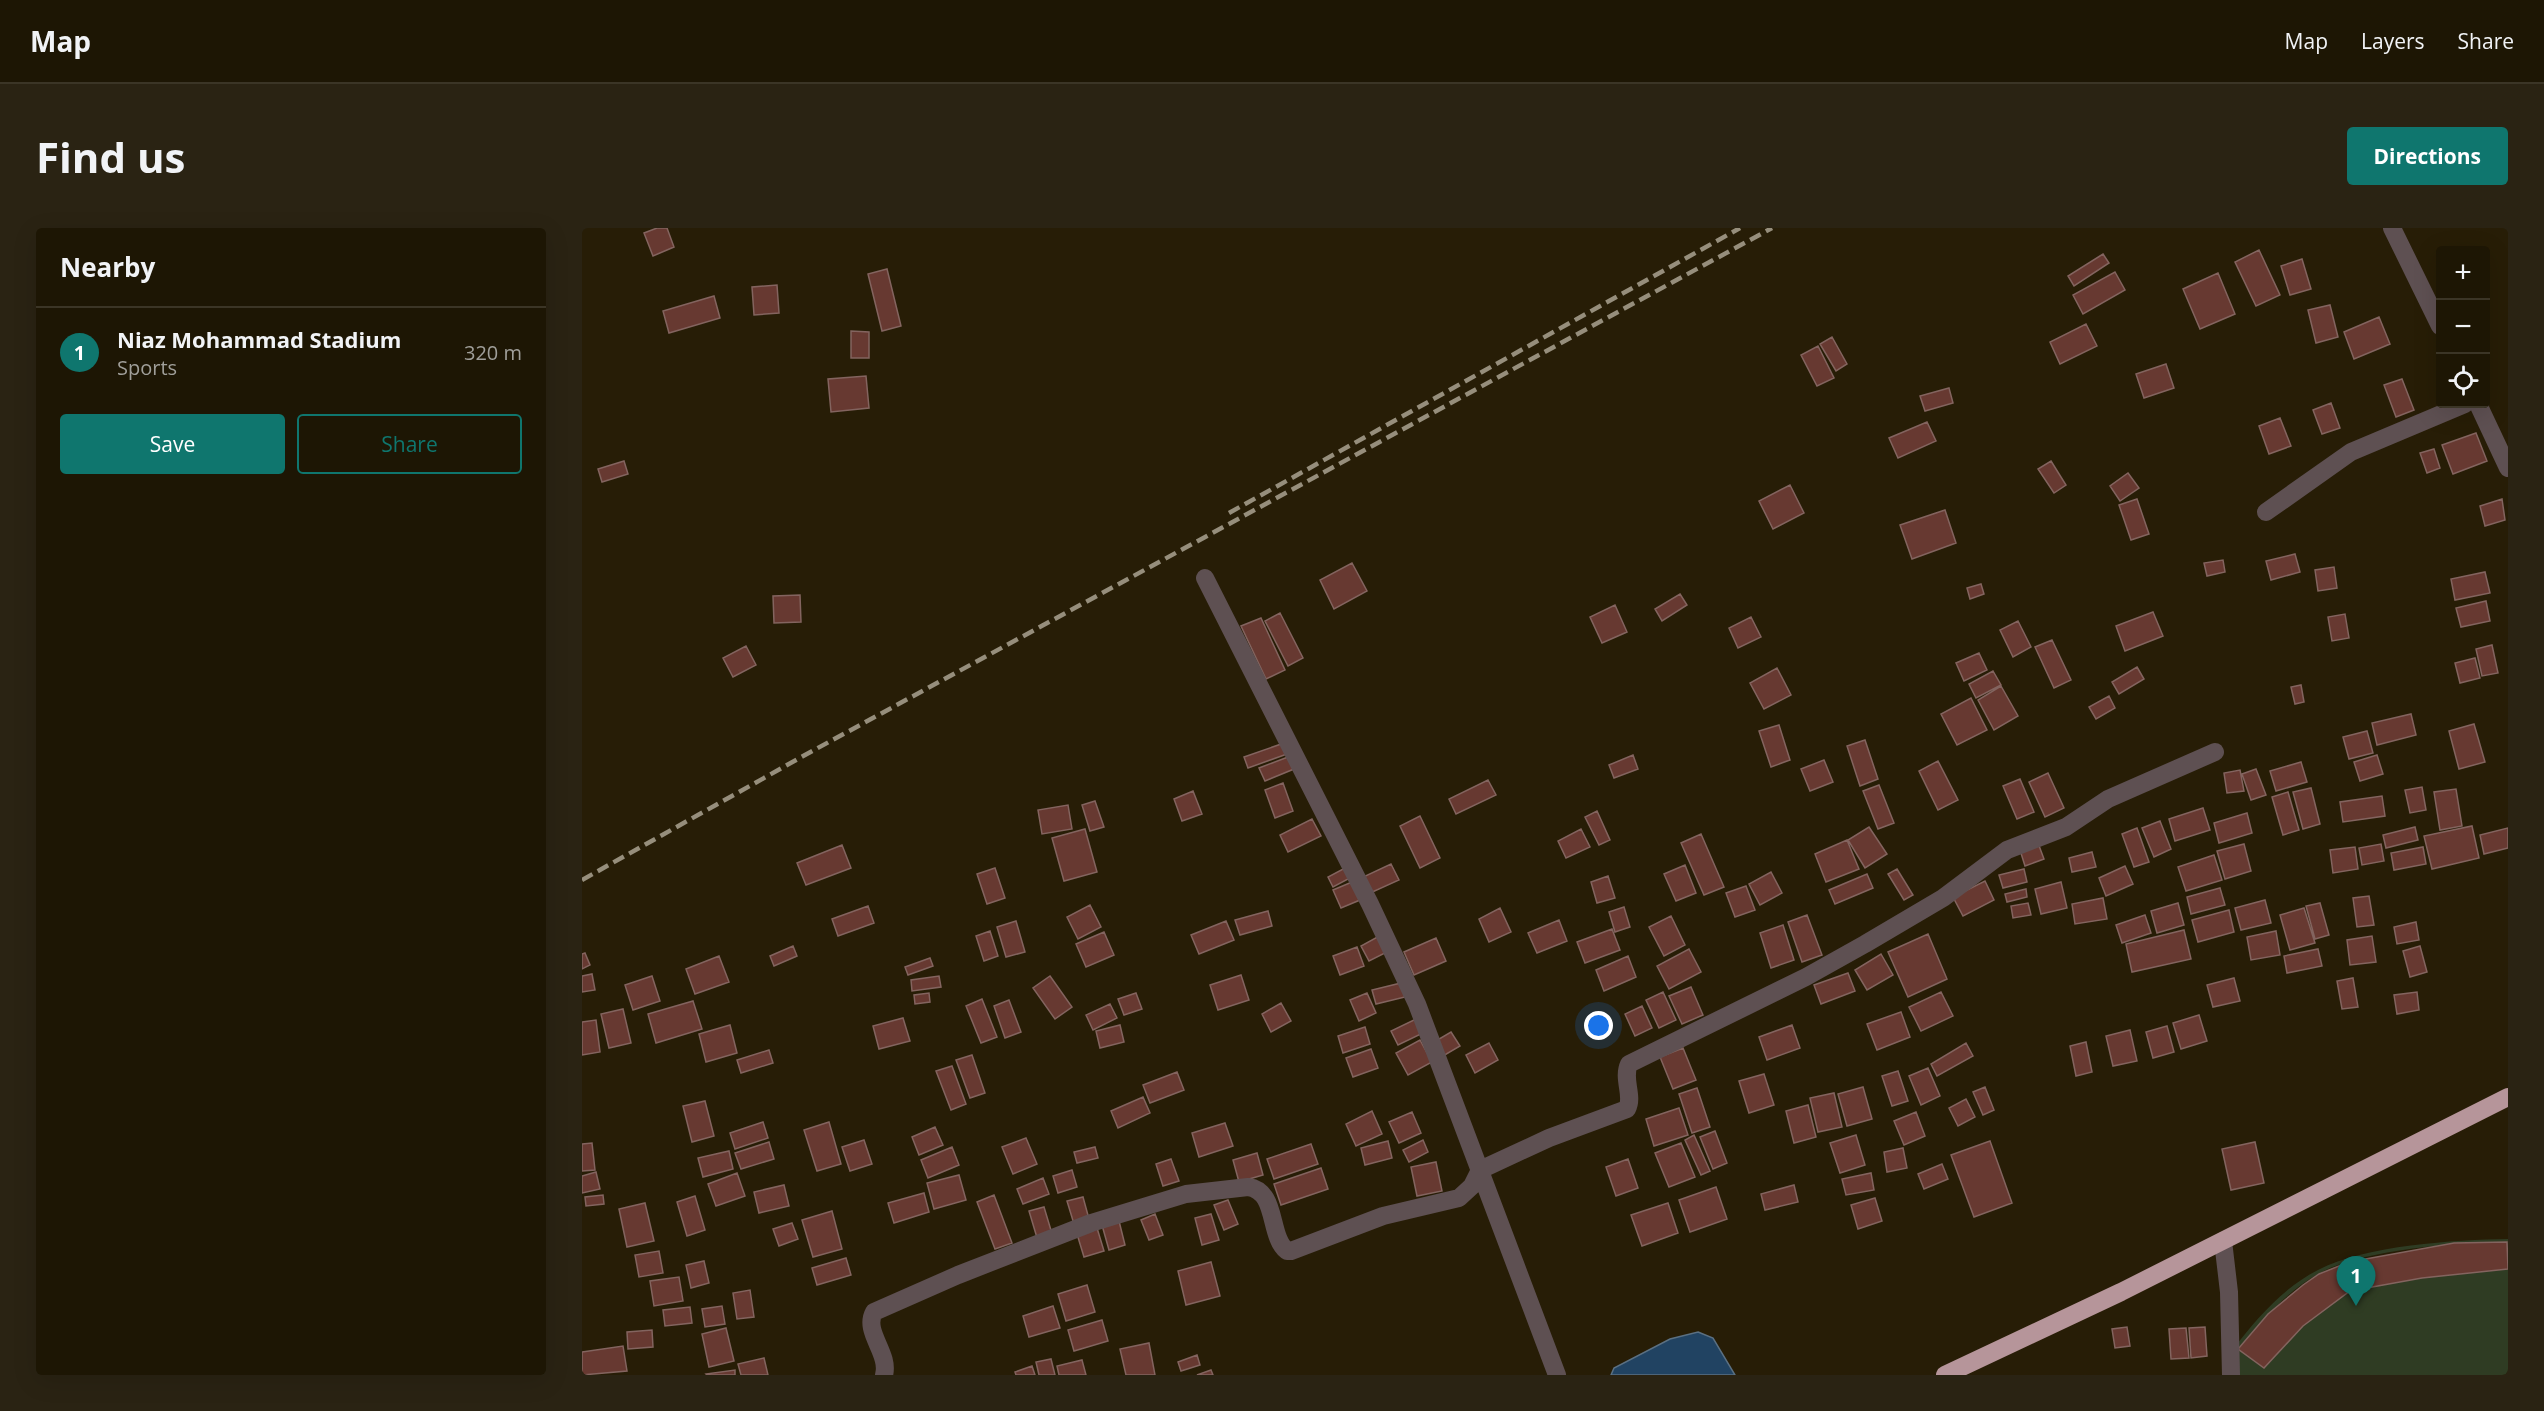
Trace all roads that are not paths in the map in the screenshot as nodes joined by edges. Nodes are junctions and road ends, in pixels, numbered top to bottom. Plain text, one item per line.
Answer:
1 (2392, 228) edge
2 (2436, 318) edge
3 (2456, 408) edge
4 (2480, 408) edge
5 (2508, 468) edge
6 (2266, 512) dead end
7 (1205, 578) dead end
8 (2215, 752) dead end
9 (2508, 1097) edge
10 (1480, 1170) junction
11 (2223, 1241) junction
12 (884, 1375) edge
13 (1557, 1375) edge
14 (1945, 1375) edge
15 (2231, 1375) edge

1 - 2 street
3 - 6 street
4 - 5 street
7 - 10 street
8 - 10 street
9 - 11 highway
10 - 12 street
10 - 13 street
11 - 14 highway
11 - 15 street

